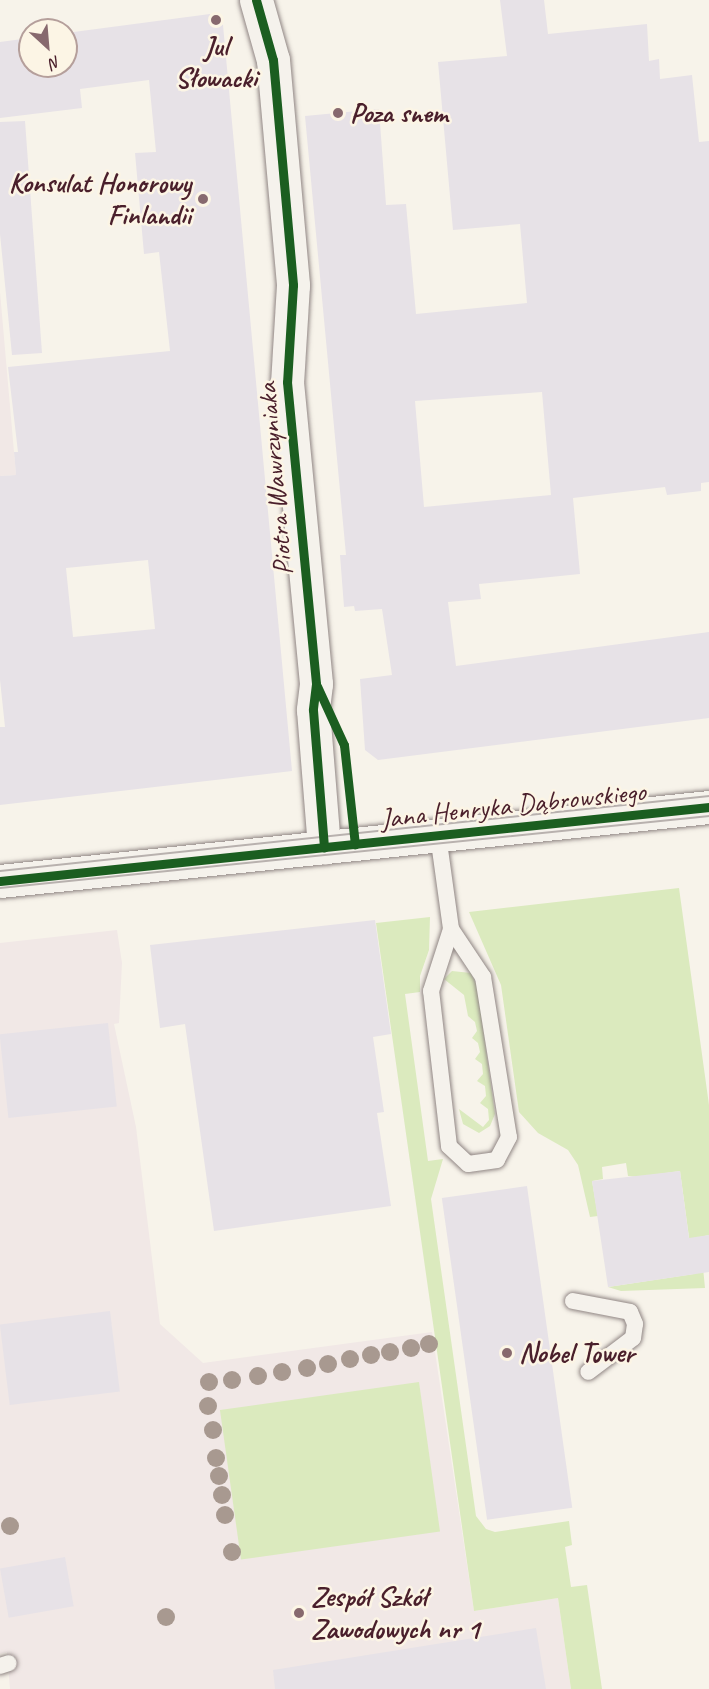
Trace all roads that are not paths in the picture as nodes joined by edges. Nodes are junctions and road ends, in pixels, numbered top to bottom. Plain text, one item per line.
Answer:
1 (256, 0) edge
2 (709, 807) edge
3 (438, 836) junction
4 (324, 848) junction
5 (0, 881) edge
6 (451, 929) junction
7 (573, 1301) dead end
8 (588, 1372) dead end

1 - 4 street, Piotra Wawrzyniaka
2 - 3 street, Jana Henryka Dąbrowskiego
3 - 4 street, Jana Henryka Dąbrowskiego
3 - 6 lane
4 - 5 street, Jana Henryka Dąbrowskiego
6 - 6 lane
7 - 8 lane

